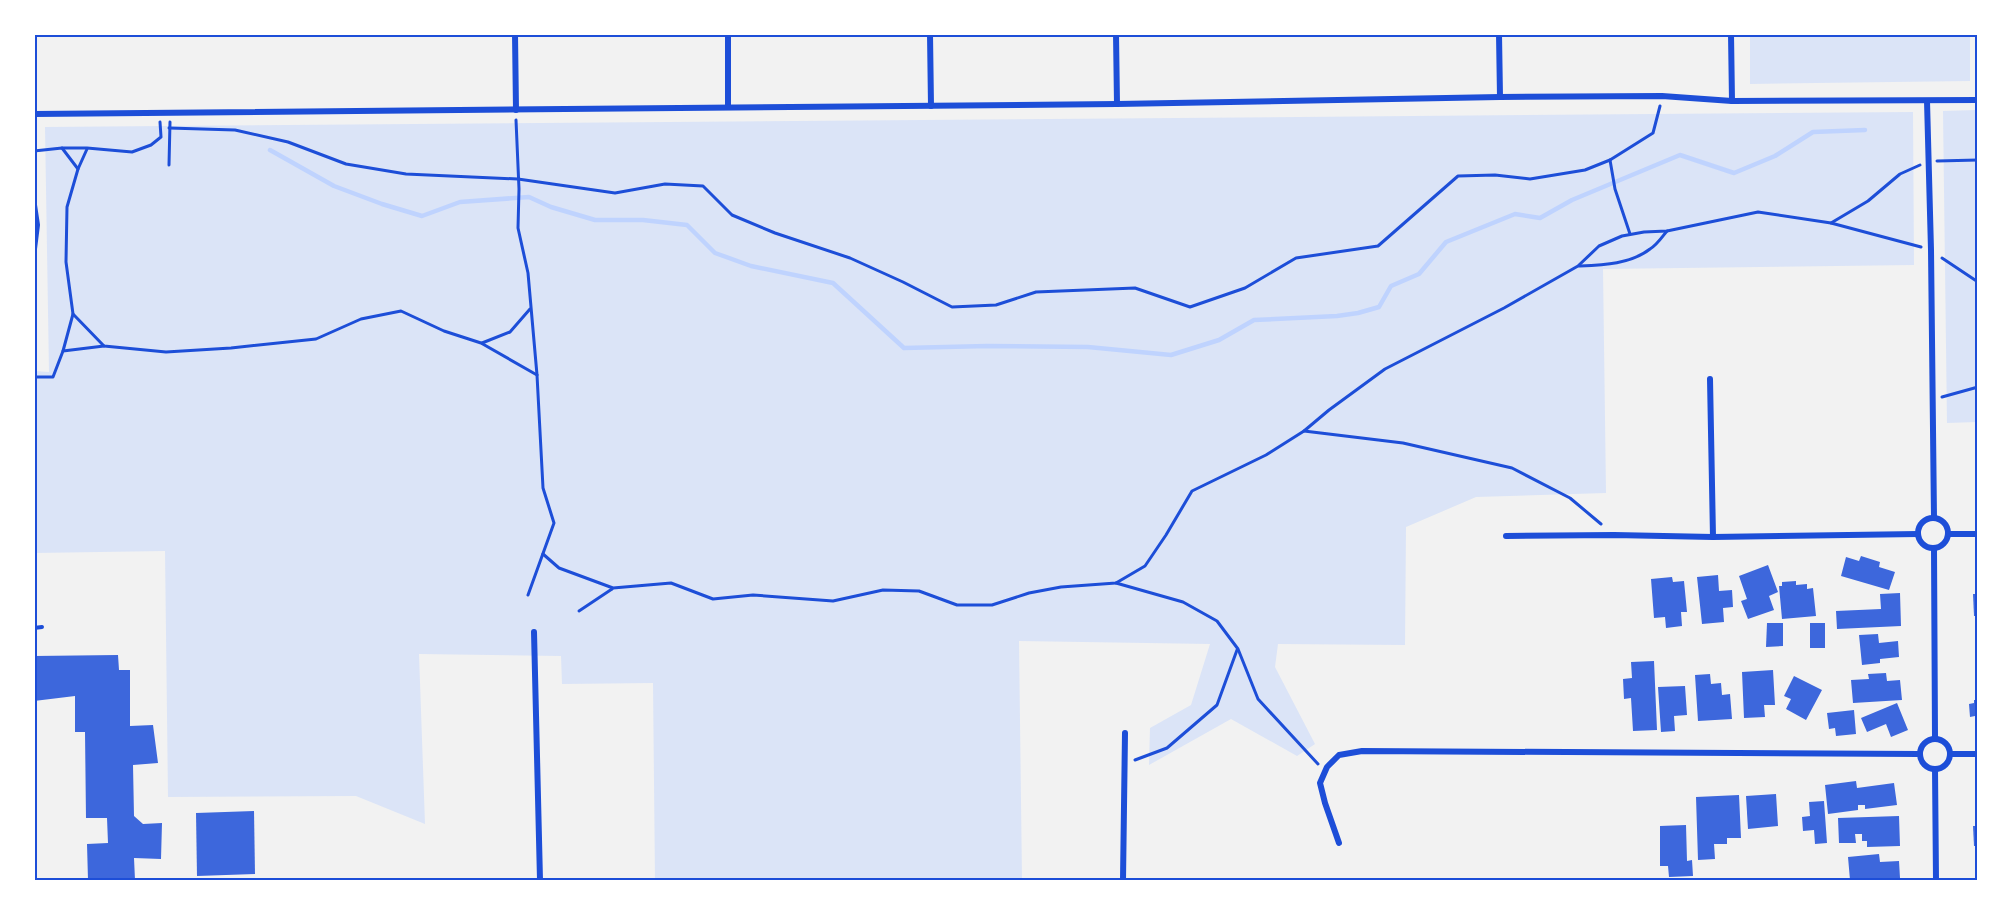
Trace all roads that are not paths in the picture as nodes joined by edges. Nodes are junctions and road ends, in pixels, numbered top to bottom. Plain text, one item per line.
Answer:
1 (515, 34) edge
2 (728, 34) edge
3 (930, 34) edge
4 (1116, 34) edge
5 (1499, 34) edge
6 (1731, 34) edge
7 (1500, 97) junction
8 (1977, 100) edge
9 (1927, 101) junction
10 (1732, 102) junction
11 (1117, 104) junction
12 (728, 106) junction
13 (931, 106) junction
14 (516, 110) junction
15 (34, 114) edge
16 (34, 205) edge
17 (34, 249) edge
18 (1710, 379) dead end
19 (1934, 518) junction
20 (1918, 534) junction
21 (1949, 534) junction
22 (1977, 534) edge
23 (1506, 536) dead end
24 (1713, 537) junction
25 (1934, 549) junction
26 (42, 627) dead end
27 (34, 628) edge
28 (534, 632) dead end
29 (1125, 733) dead end
30 (1935, 738) junction
31 (1919, 754) junction
32 (1950, 754) junction
33 (1977, 754) edge
34 (1935, 769) junction
35 (1339, 843) dead end
36 (540, 880) edge
37 (1123, 880) edge
38 (1936, 880) edge

1 - 14 street
2 - 12 street
3 - 13 street
4 - 11 street
5 - 7 street
6 - 10 street
7 - 10 street
7 - 11 street
8 - 9 street
9 - 10 street
9 - 19 street
11 - 13 street
12 - 13 street
12 - 14 street
14 - 15 street
16 - 17 street
18 - 24 street
19 - 20 street
19 - 21 street
20 - 24 street
20 - 25 street
21 - 22 street
21 - 25 street
23 - 24 street
25 - 30 street
26 - 27 lane
28 - 36 street
29 - 37 street
30 - 31 street
30 - 32 street
31 - 34 street
31 - 35 street
32 - 33 street
32 - 34 street
34 - 38 street

